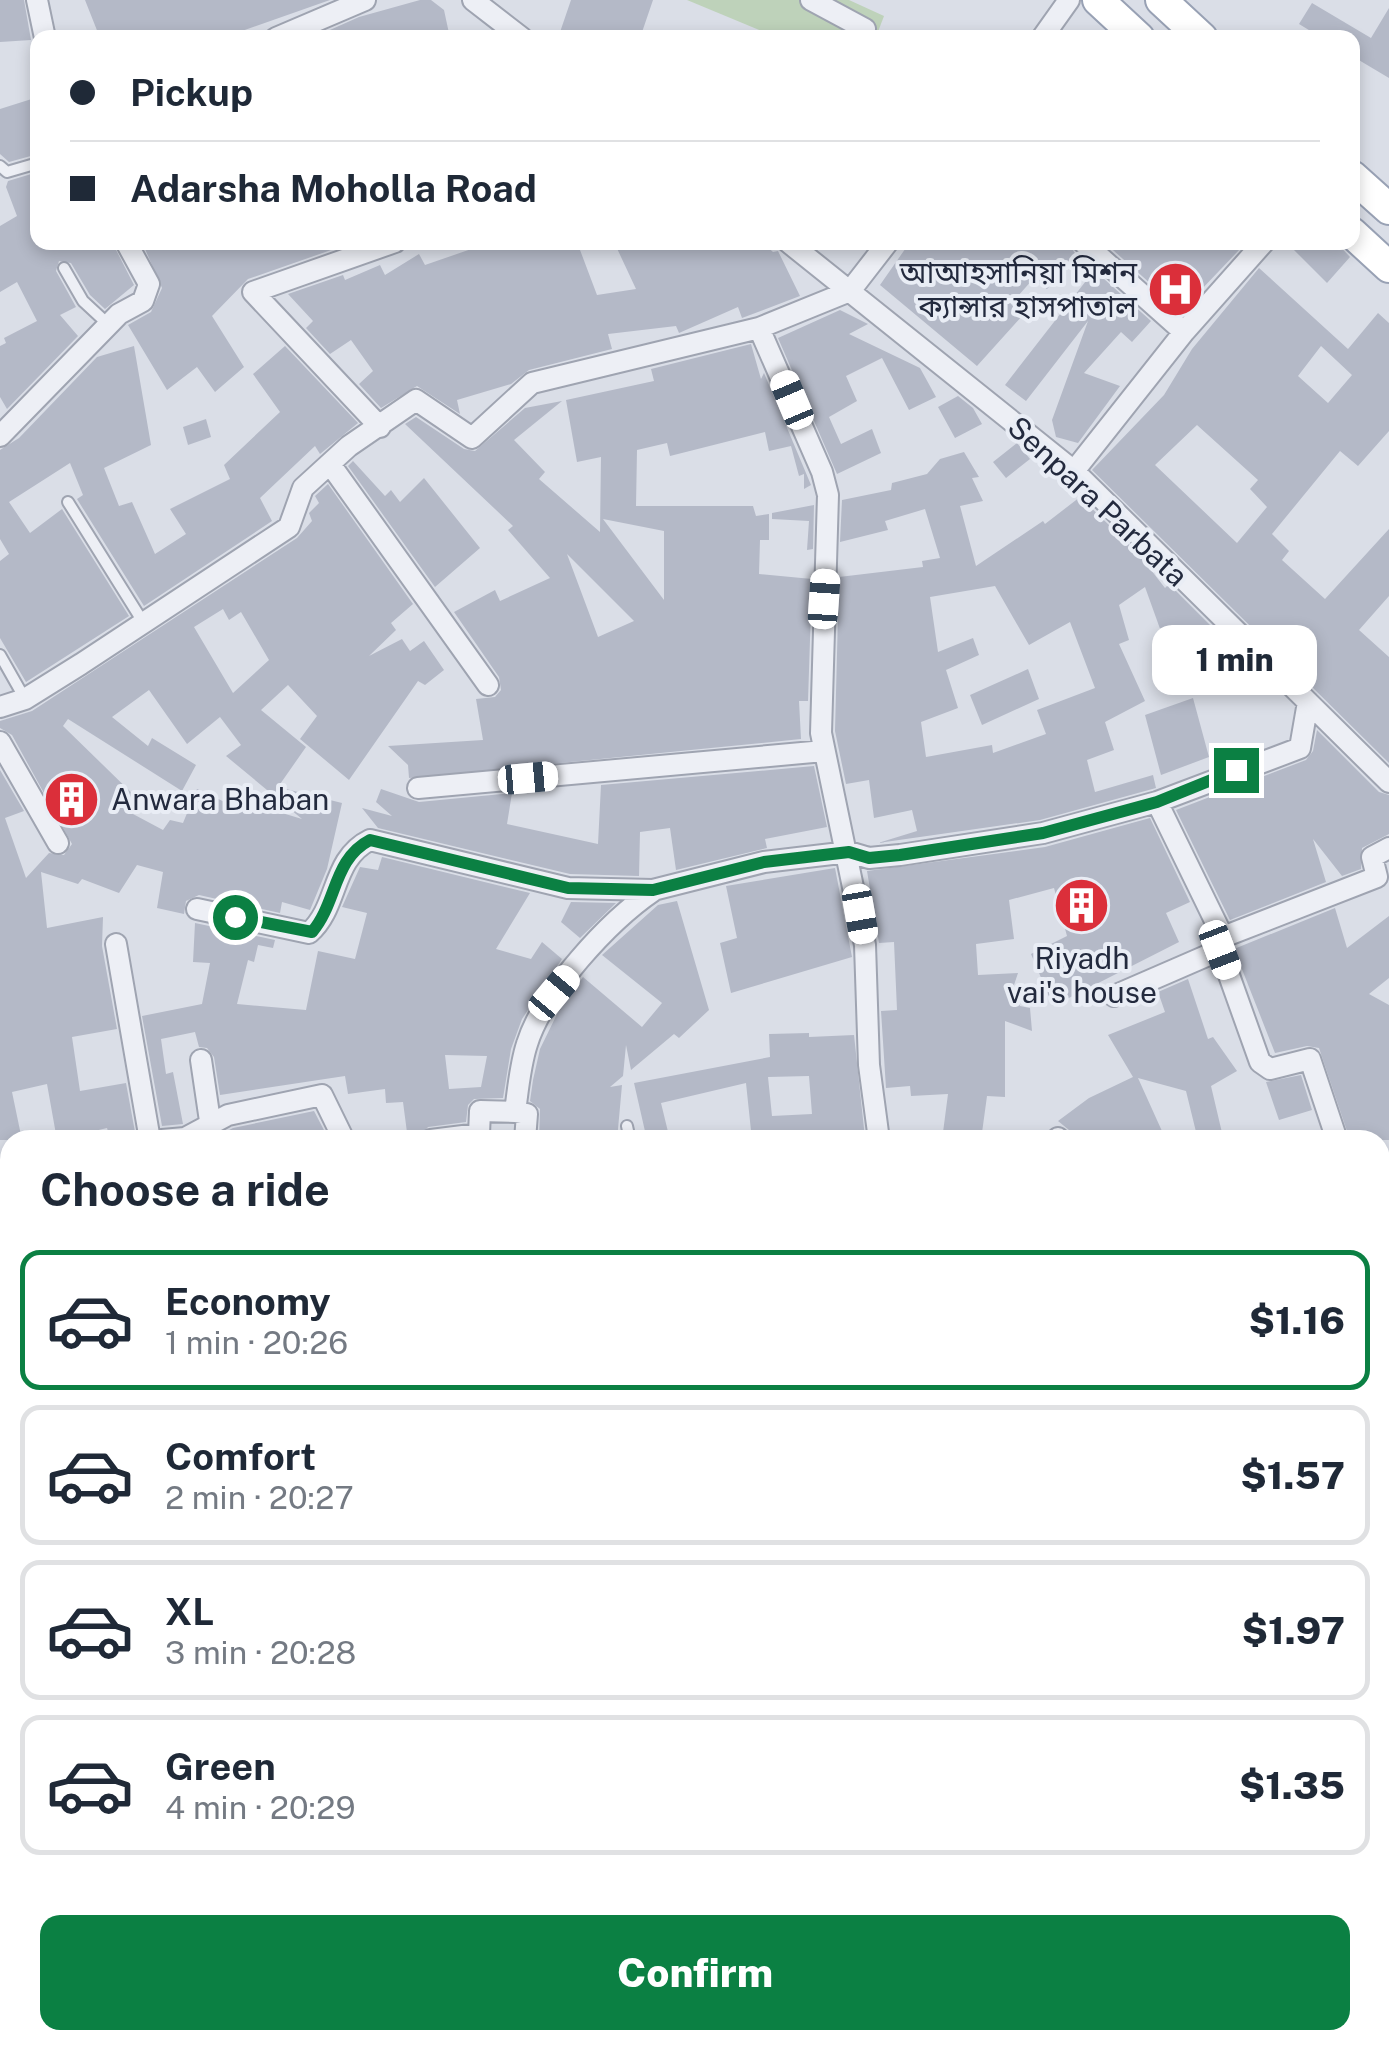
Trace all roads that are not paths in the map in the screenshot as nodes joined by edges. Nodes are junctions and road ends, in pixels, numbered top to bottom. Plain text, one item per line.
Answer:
1 (37, 0) edge
2 (365, 0) edge
3 (473, 0) edge
4 (812, 0) edge
5 (1069, 0) edge
6 (1098, 0) edge
7 (1161, 0) edge
8 (43, 30) edge
9 (295, 30) edge
10 (512, 30) edge
11 (865, 30) dead end
12 (1048, 30) edge
13 (1130, 30) edge
14 (1193, 30) edge
15 (30, 165) edge
16 (0, 166) edge
17 (1360, 183) edge
18 (1389, 209) edge
19 (1360, 240) edge
20 (130, 250) edge
21 (372, 250) edge
22 (798, 250) edge
23 (882, 250) edge
24 (1092, 250) edge
25 (1257, 250) edge
26 (1389, 266) edge
27 (64, 268) dead end
28 (850, 291) junction
29 (111, 327) junction
30 (759, 328) junction
31 (1184, 332) junction
32 (380, 427) junction
33 (0, 436) edge
34 (330, 464) junction
35 (1074, 471) junction
36 (68, 502) dead end
37 (144, 623) junction
38 (0, 655) edge
39 (488, 685) dead end
40 (25, 699) junction
41 (1308, 702) junction
42 (0, 707) edge
43 (0, 742) edge
44 (824, 751) junction
45 (1389, 782) edge
46 (418, 788) dead end
47 (1157, 802) junction
48 (58, 843) dead end
49 (1389, 848) edge
50 (849, 852) junction
51 (653, 890) junction
52 (198, 909) dead end
53 (116, 944) dead end
54 (1222, 944) junction
55 (1114, 996) dead end
56 (200, 1060) dead end
57 (515, 1112) junction
58 (210, 1121) junction
59 (627, 1126) dead end
60 (148, 1130) edge
61 (197, 1130) edge
62 (339, 1130) edge
63 (478, 1130) edge
64 (526, 1130) edge
65 (628, 1130) edge
66 (878, 1130) edge
67 (1333, 1130) edge

1 - 8 street
2 - 9 street
3 - 10 street
4 - 11 street
5 - 12 street
6 - 13 main road
7 - 14 main road
15 - 16 lane
17 - 18 main road
19 - 26 main road
20 - 29 street
21 - 32 street
22 - 28 street, Senpara Parbata
23 - 28 street
24 - 31 street
25 - 31 street
27 - 29 lane
28 - 30 street
28 - 35 street, Senpara Parbata
29 - 33 street
30 - 32 street
30 - 44 street
31 - 35 street
32 - 34 street
34 - 37 street
34 - 39 street
35 - 41 street, Senpara Parbata
36 - 37 lane
37 - 40 street
38 - 40 lane
40 - 42 street
41 - 45 street, Senpara Parbata
41 - 47 street
43 - 48 street
44 - 46 street
44 - 50 street
47 - 50 street
47 - 54 street
49 - 54 street
50 - 51 street
50 - 66 street
51 - 52 street
51 - 57 street
53 - 60 street
54 - 55 street
54 - 67 street
56 - 58 street
57 - 63 street
57 - 64 street
58 - 61 street
58 - 62 street
59 - 65 lane

